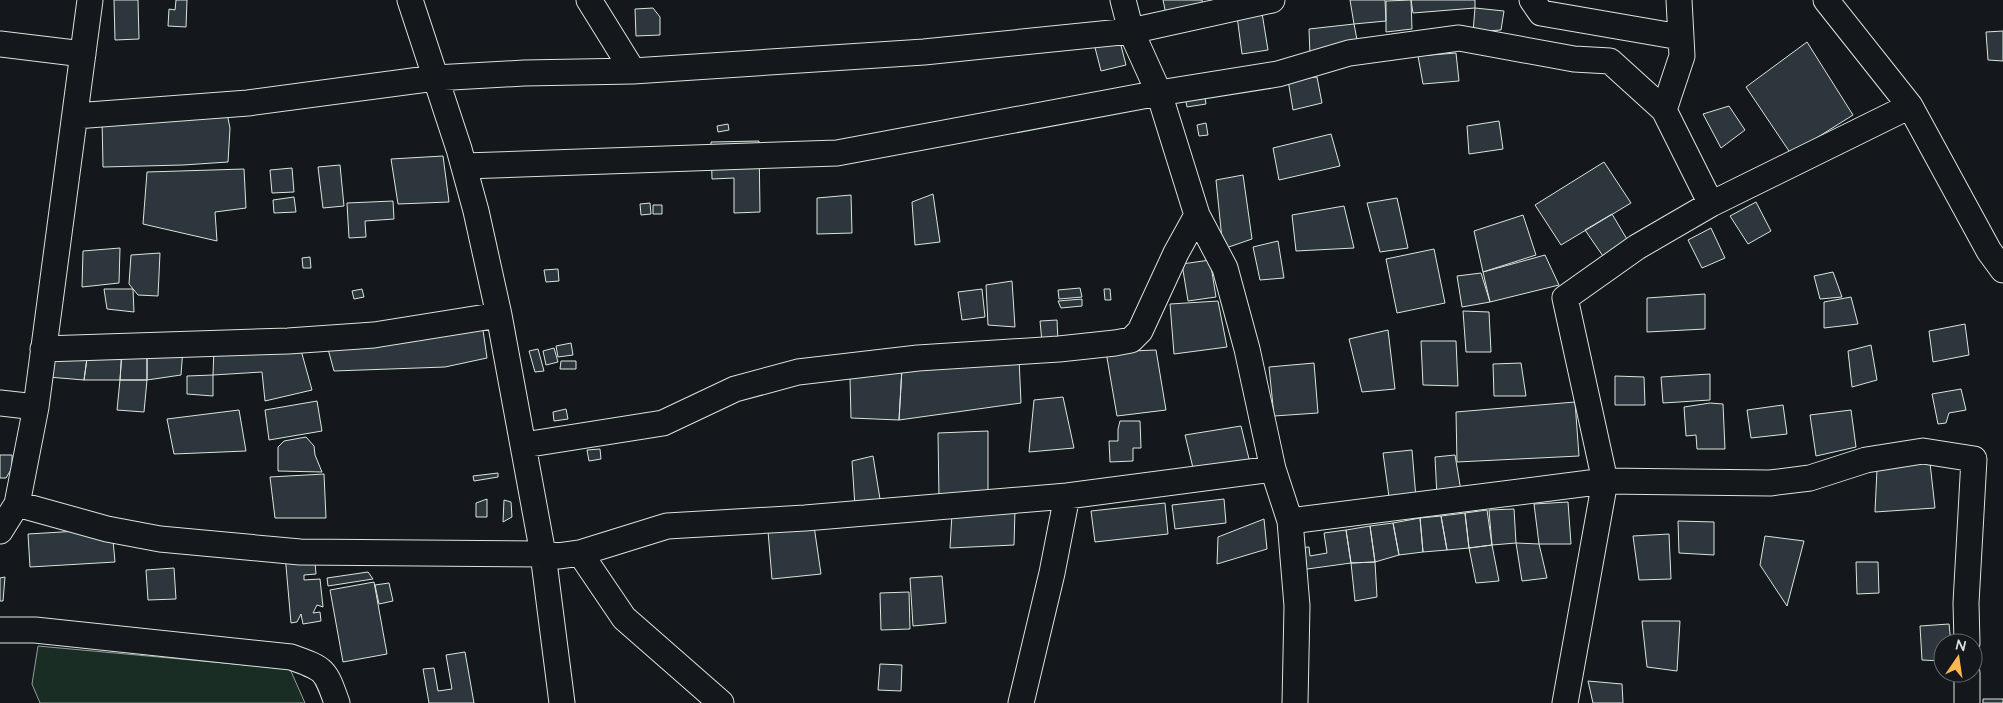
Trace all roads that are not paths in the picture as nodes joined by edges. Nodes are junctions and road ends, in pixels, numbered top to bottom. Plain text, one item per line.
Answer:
1 (90, 0) edge
2 (410, 0) edge
3 (589, 0) edge
4 (1123, 0) edge
5 (1272, 0) edge
6 (1532, 0) edge
7 (1679, 0) edge
8 (1826, 0) edge
9 (1131, 31) junction
10 (1680, 36) junction
11 (0, 44) edge
12 (83, 54) junction
13 (633, 71) junction
14 (435, 78) junction
15 (1159, 93) junction
16 (1910, 106) junction
17 (1664, 110) junction
18 (75, 116) junction
19 (464, 166) junction
20 (1711, 204) junction
21 (1197, 215) junction
22 (2003, 270) edge
23 (499, 315) junction
24 (43, 350) junction
25 (0, 403) edge
26 (36, 407) junction
27 (524, 445) junction
28 (1273, 469) junction
29 (1605, 482) junction
30 (1067, 496) junction
31 (17, 504) junction
32 (1290, 521) junction
33 (0, 531) edge
34 (580, 553) junction
35 (543, 554) junction
36 (0, 630) edge
37 (1967, 633) edge
38 (1967, 683) edge
39 (337, 703) edge
40 (562, 703) edge
41 (721, 703) edge
42 (1021, 703) edge
43 (1294, 703) edge
44 (1566, 703) edge
45 (1967, 703) edge

1 - 12 street
2 - 14 street
3 - 13 street
4 - 9 street
5 - 9 street
6 - 10 street
7 - 10 street
8 - 16 street
9 - 13 street
9 - 15 street
10 - 17 street
11 - 12 street
12 - 18 street
13 - 14 street
14 - 18 street
14 - 19 street
15 - 17 street
15 - 19 street
15 - 21 street
16 - 20 street
16 - 22 street
17 - 20 street
18 - 24 street
19 - 23 street
20 - 29 street
21 - 27 street
21 - 28 street
23 - 24 street
23 - 27 street
24 - 26 street
25 - 26 street
26 - 31 street
27 - 35 street
28 - 30 street
28 - 32 street
29 - 32 street
29 - 37 street
29 - 44 street
30 - 34 street
30 - 42 street
31 - 33 street
31 - 35 street
32 - 43 street
34 - 35 street
34 - 41 street
35 - 40 street
36 - 39 street
38 - 45 street

